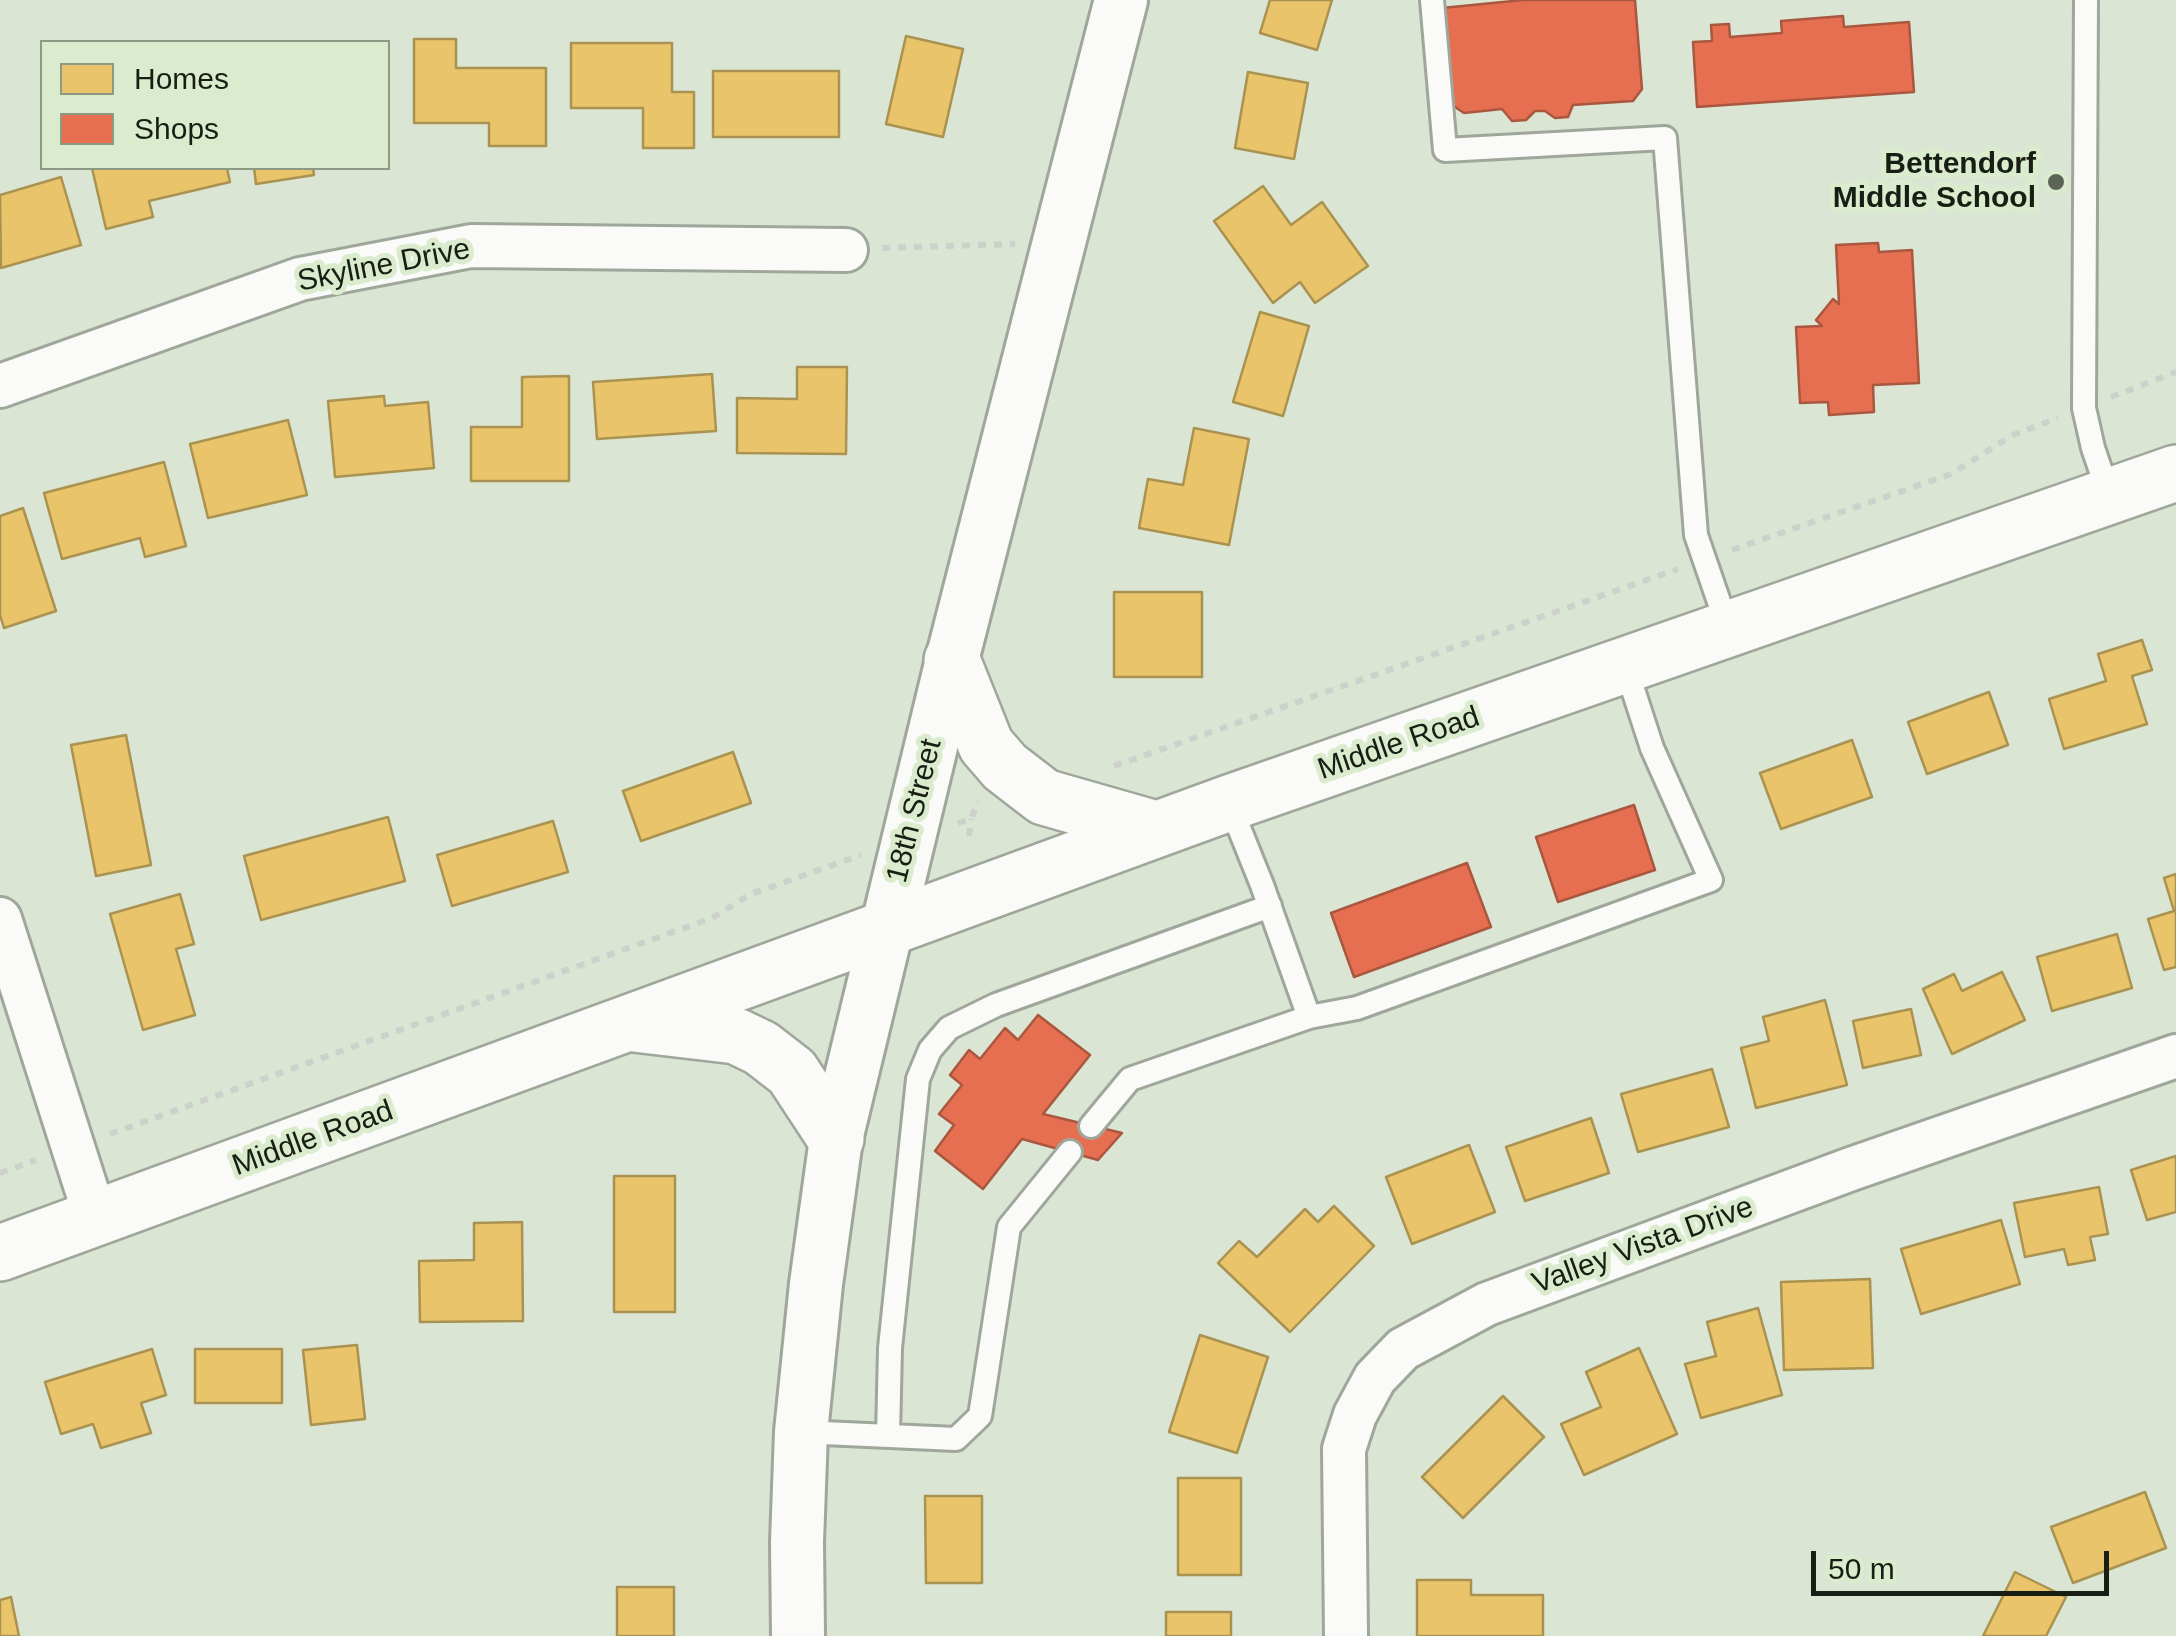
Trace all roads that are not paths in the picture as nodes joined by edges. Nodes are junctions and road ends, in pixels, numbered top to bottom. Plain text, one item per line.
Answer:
1 (1121, 0) edge
2 (1432, 0) edge
3 (2086, 0) edge
4 (846, 250) road end
5 (0, 386) edge
6 (2176, 473) edge
7 (2110, 495) junction
8 (1728, 628) junction
9 (952, 660) junction
10 (1625, 665) junction
11 (1229, 803) junction
12 (1156, 829) junction
13 (1270, 906) junction
14 (0, 919) edge
15 (886, 928) junction
16 (1310, 1016) junction
17 (626, 1023) junction
18 (2176, 1056) edge
19 (1091, 1126) dead end
20 (836, 1139) junction
21 (1070, 1152) dead end
22 (96, 1219) junction
23 (0, 1253) edge
24 (801, 1432) junction
25 (888, 1436) junction
26 (798, 1636) edge
27 (1346, 1636) edge

1 - 9 street, 18th Street
2 - 8 lane
3 - 7 lane
4 - 5 street, Skyline Drive
6 - 7 main road, Middle Road
7 - 8 main road, Middle Road
8 - 10 main road, Middle Road
9 - 12 main road
9 - 15 street, 18th Street
10 - 11 main road, Middle Road
10 - 16 lane
11 - 12 main road, Middle Road
11 - 13 lane
12 - 15 main road, Middle Road
13 - 16 lane
13 - 25 lane
14 - 22 street
15 - 17 main road, Middle Road
15 - 20 street, 18th Street
16 - 19 lane
17 - 20 main road, Middle Road
17 - 22 main road, Middle Road
18 - 27 street, Valley Vista Drive
20 - 24 street, 18th Street
21 - 25 lane
22 - 23 main road, Middle Road
24 - 25 lane
24 - 26 street, 18th Street

